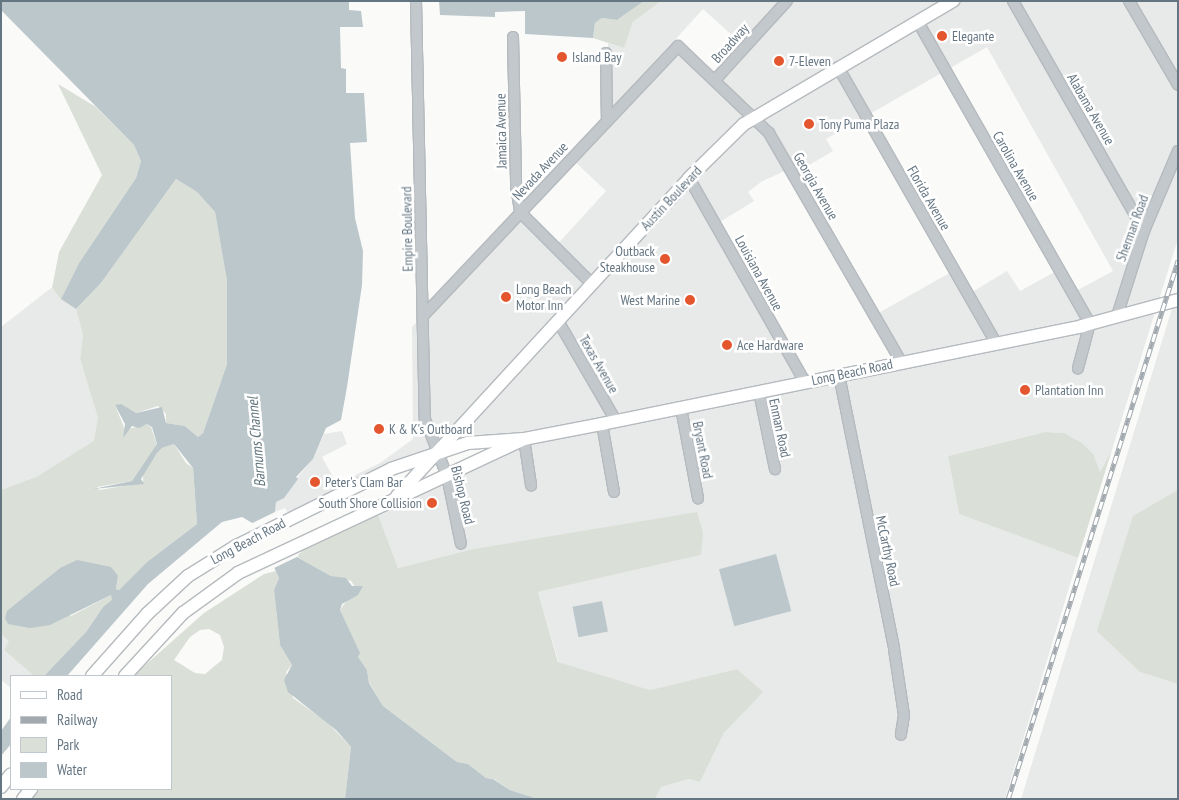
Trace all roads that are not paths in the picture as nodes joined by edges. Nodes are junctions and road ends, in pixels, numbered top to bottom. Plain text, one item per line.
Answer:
1 (416, 1) edge
2 (787, 1) edge
3 (953, 1) edge
4 (1013, 1) edge
5 (1129, 1) edge
6 (918, 22) junction
7 (513, 37) dead end
8 (678, 46) joint
9 (606, 53) dead end
10 (838, 67) junction
11 (715, 80) junction
12 (1178, 85) edge
13 (753, 117) junction
14 (607, 121) junction
15 (1178, 151) edge
16 (689, 178) junction
17 (520, 212) junction
18 (1144, 231) junction
19 (592, 284) junction
20 (1178, 300) edge
21 (423, 316) junction
22 (1117, 316) junction
23 (558, 321) junction
24 (1090, 323) junction
25 (996, 343) junction
26 (901, 362) junction
27 (1078, 368) dead end
28 (839, 374) junction
29 (804, 382) junction
30 (758, 392) junction
31 (681, 408) junction
32 (616, 421) junction
33 (602, 424) junction
34 (524, 439) junction
35 (436, 454) junction
36 (775, 469) dead end
37 (447, 476) junction
38 (531, 485) dead end
39 (614, 492) dead end
40 (398, 496) junction
41 (698, 498) dead end
42 (461, 544) dead end
43 (93, 675) edge
44 (126, 675) edge
45 (901, 734) dead end
46 (10, 775) edge
47 (1, 787) edge

1 - 21 street, Empire Boulevard
2 - 11 street, Broadway
3 - 6 main road, Austin Boulevard
4 - 18 street, Alabama Avenue
5 - 12 street
6 - 10 main road, Austin Boulevard
6 - 24 street, Carolina Avenue
7 - 17 street, Jamaica Avenue
8 - 11 street, Georgia Avenue
8 - 14 street, Nevada Avenue
9 - 14 street
10 - 13 main road, Austin Boulevard
10 - 25 street, Florida Avenue
11 - 13 street, Georgia Avenue
13 - 16 main road, Austin Boulevard
13 - 26 street, Georgia Avenue
14 - 17 street, Nevada Avenue
15 - 18 street, Sherman Road
16 - 19 main road, Austin Boulevard
16 - 29 street, Louisiana Avenue
17 - 19 street
17 - 21 street, Nevada Avenue
18 - 22 street, Sherman Road
19 - 23 main road, Austin Boulevard
20 - 22 main road, Long Beach Road
21 - 35 street, Empire Boulevard
22 - 24 main road, Long Beach Road
23 - 32 street, Texas Avenue
23 - 35 main road, Austin Boulevard
24 - 25 main road, Long Beach Road
24 - 27 street
25 - 26 main road, Long Beach Road
26 - 28 main road, Long Beach Road
28 - 29 main road, Long Beach Road
28 - 45 street, McCarthy Road
29 - 30 main road, Long Beach Road
30 - 31 main road, Long Beach Road
30 - 36 street, Enman Road
31 - 32 main road, Long Beach Road
31 - 41 street, Bryant Road
32 - 33 main road, Long Beach Road
33 - 34 main road, Long Beach Road
33 - 39 street
34 - 35 main road, Long Beach Road
34 - 37 main road, Long Beach Road
34 - 38 street
35 - 37 street, Bishop Road
35 - 40 main road, Long Beach Road
35 - 43 main road, Long Beach Road
37 - 40 main road, Long Beach Road
37 - 42 street, Bishop Road
40 - 44 main road, Long Beach Road
46 - 47 main road

